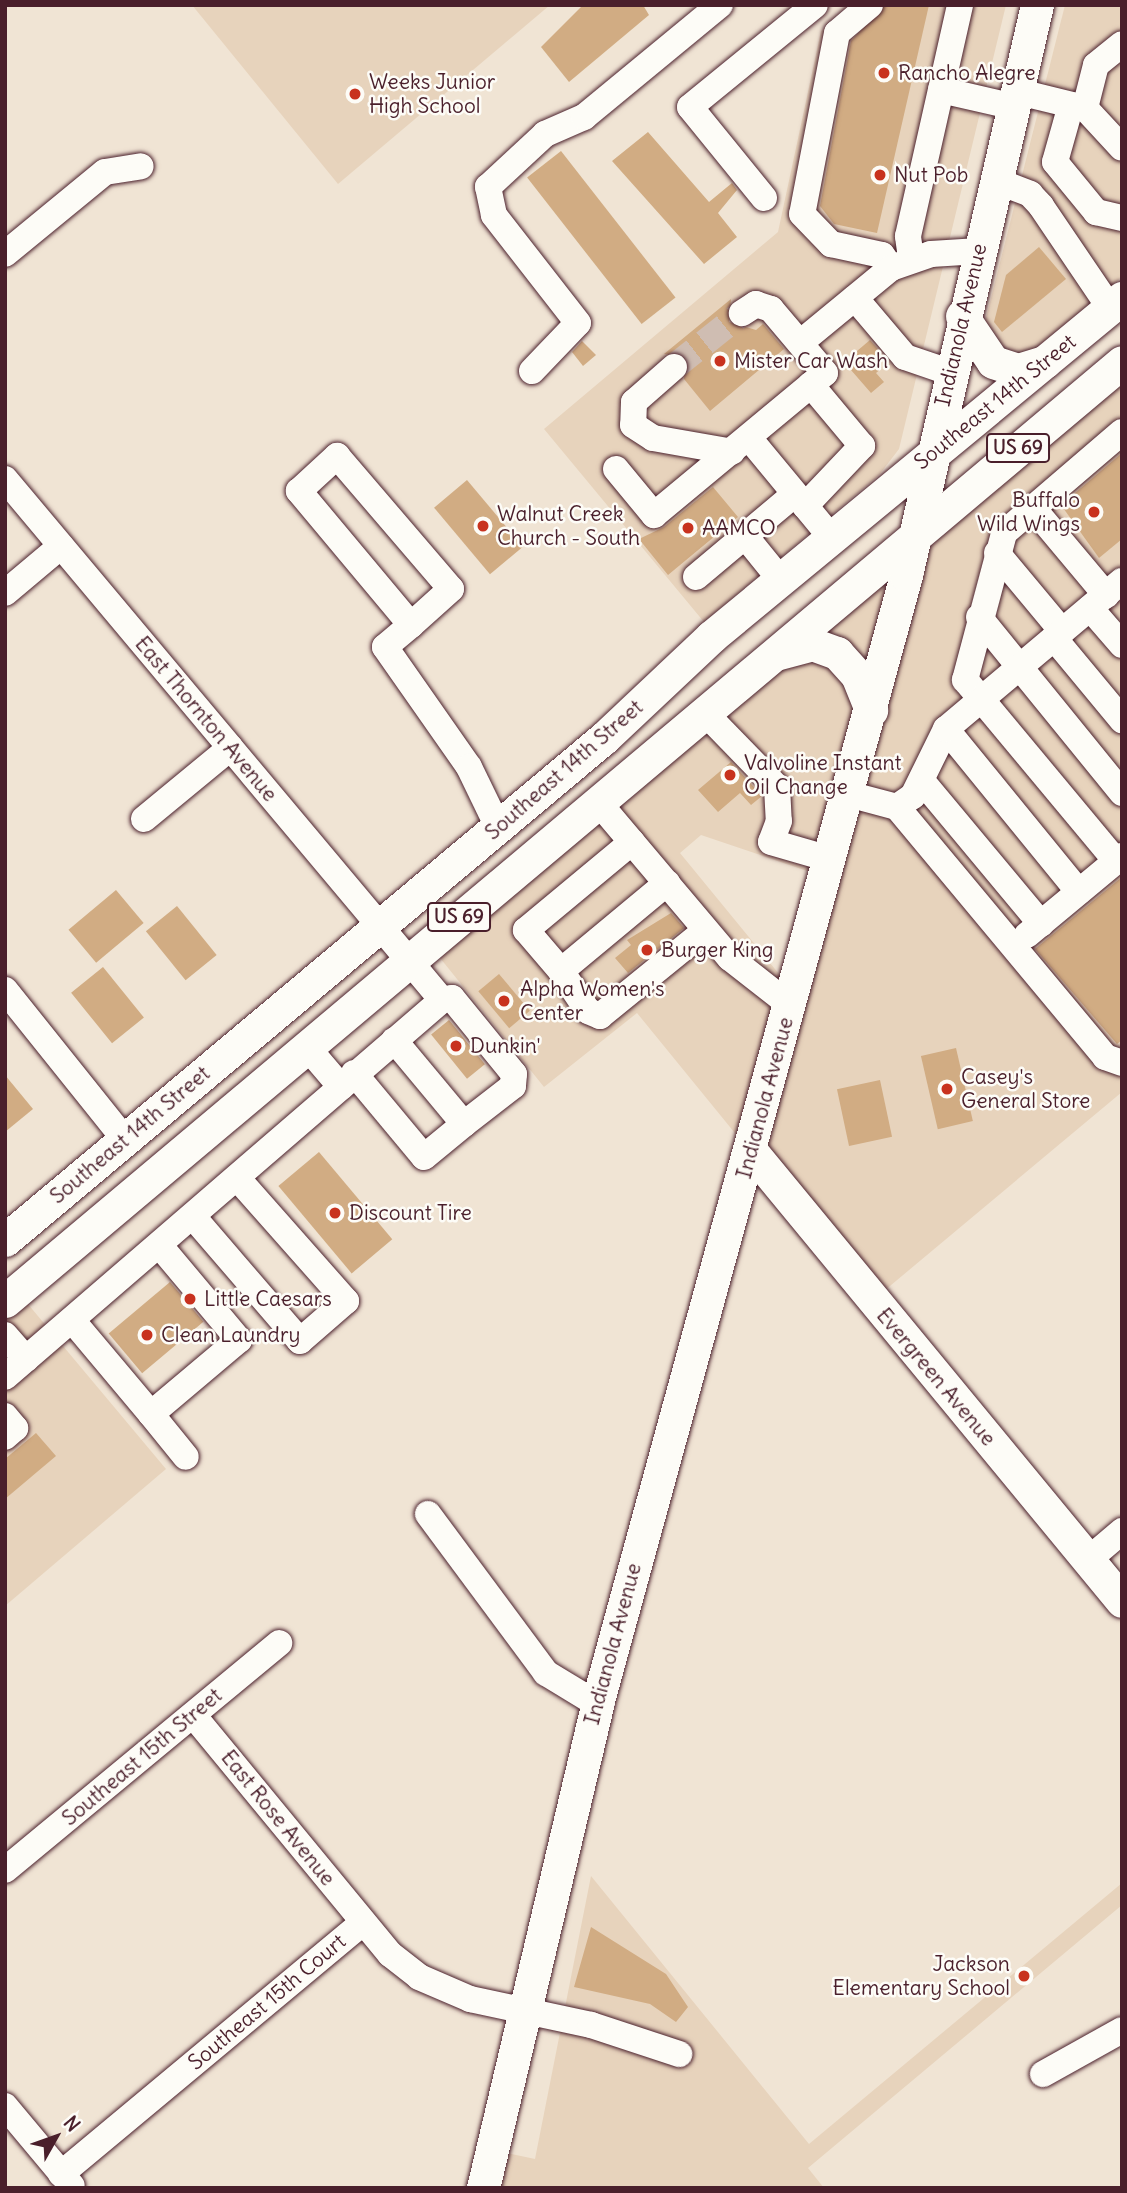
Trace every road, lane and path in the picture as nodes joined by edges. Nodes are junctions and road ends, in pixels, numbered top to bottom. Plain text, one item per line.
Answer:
1 (720, 5) edge
2 (815, 5) edge
3 (870, 5) edge
4 (960, 5) edge
5 (1037, 5) edge
6 (1122, 44) edge
7 (941, 90) junction
8 (1013, 99) junction
9 (1078, 106) junction
10 (1122, 148) edge
11 (141, 166) dead end
12 (994, 180) junction
13 (764, 198) dead end
14 (1122, 218) edge
15 (979, 251) junction
16 (5, 254) edge
17 (901, 263) junction
18 (855, 298) junction
19 (1116, 303) edge
20 (742, 313) tunnel mouth
21 (962, 316) junction
22 (800, 343) junction
23 (1048, 361) junction
24 (1122, 362) edge
25 (674, 367) tunnel mouth
26 (532, 371) dead end
27 (949, 372) junction
28 (811, 385) junction
29 (1122, 432) edge
30 (735, 446) junction
31 (930, 454) junction
32 (616, 469) dead end
33 (5, 479) edge
34 (800, 500) junction
35 (1033, 508) junction
36 (914, 535) junction
37 (745, 536) junction
38 (831, 537) junction
39 (61, 545) junction
40 (998, 553) junction
41 (696, 577) dead end
42 (780, 579) junction
43 (5, 593) edge
44 (1106, 595) edge
45 (979, 617) junction
46 (411, 625) junction
47 (1058, 635) junction
48 (1122, 645) edge
49 (776, 654) junction
50 (1020, 667) junction
51 (981, 700) junction
52 (871, 710) junction
53 (705, 713) junction
54 (1122, 720) edge
55 (946, 729) junction
56 (230, 748) junction
57 (922, 781) junction
58 (1122, 793) edge
59 (848, 794) junction
60 (598, 802) junction
61 (897, 807) junction
62 (144, 819) dead end
63 (498, 827) junction
64 (632, 842) junction
65 (1119, 858) edge
66 (830, 859) junction
67 (667, 883) junction
68 (1079, 892) junction
69 (1041, 924) junction
70 (379, 926) junction
71 (706, 930) junction
72 (1013, 948) junction
73 (407, 960) junction
74 (561, 971) junction
75 (5, 990) edge
76 (442, 1000) junction
77 (790, 1004) junction
78 (394, 1040) junction
79 (306, 1046) junction
80 (1122, 1063) edge
81 (347, 1080) junction
82 (464, 1124) junction
83 (125, 1140) junction
84 (751, 1152) junction
85 (92, 1167) junction
86 (237, 1178) junction
87 (195, 1219) junction
88 (5, 1240) edge
89 (161, 1247) junction
90 (5, 1258) edge
91 (5, 1301) edge
92 (72, 1320) junction
93 (5, 1335) edge
94 (26, 1359) junction
95 (5, 1377) edge
96 (151, 1415) junction
97 (5, 1416) edge
98 (5, 1437) edge
99 (186, 1457) dead end
100 (428, 1514) dead end
101 (1122, 1531) edge
102 (1088, 1560) junction
103 (1122, 1601) edge
104 (279, 1643) dead end
105 (597, 1704) junction
106 (192, 1715) junction
107 (5, 1870) edge
108 (363, 1922) junction
109 (520, 2009) junction
110 (1122, 2030) edge
111 (679, 2054) dead end
112 (1043, 2074) dead end
113 (5, 2106) edge
114 (67, 2181) edge
115 (482, 2188) edge

1 - 26 street
2 - 13 street
3 - 17 street
4 - 7 street
5 - 8 main road, Indianola Avenue
6 - 9 street
7 - 8 street
7 - 17 street
8 - 9 street
8 - 12 main road, Indianola Avenue
9 - 10 street
9 - 14 street
11 - 16 street
12 - 15 main road, Indianola Avenue
12 - 19 street
15 - 17 street
15 - 21 main road, Indianola Avenue
17 - 18 street
18 - 22 street
18 - 27 street
19 - 23 main road, Southeast 14th Street / US 69
20 - 22 street
21 - 23 main road
21 - 27 main road, Indianola Avenue
22 - 28 street
23 - 31 main road, Southeast 14th Street / US 69
24 - 36 main road, Southeast 14th Street / US 69
25 - 30 street
27 - 31 main road, Indianola Avenue
28 - 30 street
28 - 34 street
29 - 35 street
30 - 32 street
30 - 34 street
31 - 36 main road, Indianola Avenue
31 - 38 main road, Southeast 14th Street / US 69
33 - 39 street, East Thornton Avenue
34 - 37 street
34 - 38 street
35 - 40 street
35 - 44 street
36 - 49 main road, Southeast 14th Street / US 69
36 - 52 main road, Indianola Avenue
37 - 41 street
37 - 42 street
38 - 42 main road, Southeast 14th Street / US 69
39 - 43 street
39 - 56 street, East Thornton Avenue
40 - 45 street
40 - 47 street
42 - 63 main road, Southeast 14th Street / US 69
44 - 47 street
44 - 48 street
45 - 50 street
45 - 51 street
46 - 46 street
46 - 63 street
47 - 50 street
47 - 54 street
49 - 52 main road
49 - 53 main road, Southeast 14th Street / US 69
50 - 51 street
50 - 58 street
51 - 55 street
51 - 65 street
52 - 59 main road, Indianola Avenue
53 - 60 main road, Southeast 14th Street / US 69
53 - 66 street
55 - 57 street
55 - 68 street
56 - 62 street
56 - 70 street, East Thornton Avenue
57 - 61 street
57 - 69 street
59 - 61 street
59 - 66 main road, Indianola Avenue
60 - 64 street
60 - 73 main road, Southeast 14th Street / US 69
61 - 72 street
63 - 70 main road, Southeast 14th Street / US 69
64 - 67 street
64 - 74 street
65 - 68 street
66 - 77 main road, Indianola Avenue
67 - 71 street
67 - 74 street
68 - 69 street
69 - 72 street
70 - 73 street, East Thornton Avenue
70 - 83 main road, Southeast 14th Street / US 69
71 - 74 street
71 - 77 street
72 - 80 street
73 - 76 street, East Thornton Avenue
73 - 79 main road, Southeast 14th Street / US 69
75 - 83 street
76 - 78 street
76 - 82 street, East Thornton Avenue
77 - 84 main road, Indianola Avenue
78 - 81 street
78 - 82 street
79 - 81 street
79 - 91 main road, Southeast 14th Street / US 69
81 - 82 street
81 - 86 street
83 - 85 main road, Southeast 14th Street / US 69
84 - 102 main road, Evergreen Avenue
84 - 105 main road, Indianola Avenue
85 - 88 main road, Southeast 14th Street / US 69
85 - 90 main road
86 - 87 street
86 - 87 street
87 - 89 street
89 - 92 street
89 - 96 street
92 - 94 street
92 - 96 street
93 - 94 street
94 - 95 street
96 - 99 street
97 - 98 street
100 - 105 street
101 - 102 street
102 - 103 main road, Evergreen Avenue
104 - 106 street, Southeast 15th Street
105 - 109 main road, Indianola Avenue
106 - 107 street, Southeast 15th Street
106 - 108 street, East Rose Avenue
108 - 109 street, Southeast 15th Court
108 - 114 street, Southeast 15th Court
109 - 111 street, Southeast 15th Court
109 - 115 main road, Indianola Avenue
110 - 112 street
113 - 114 street

